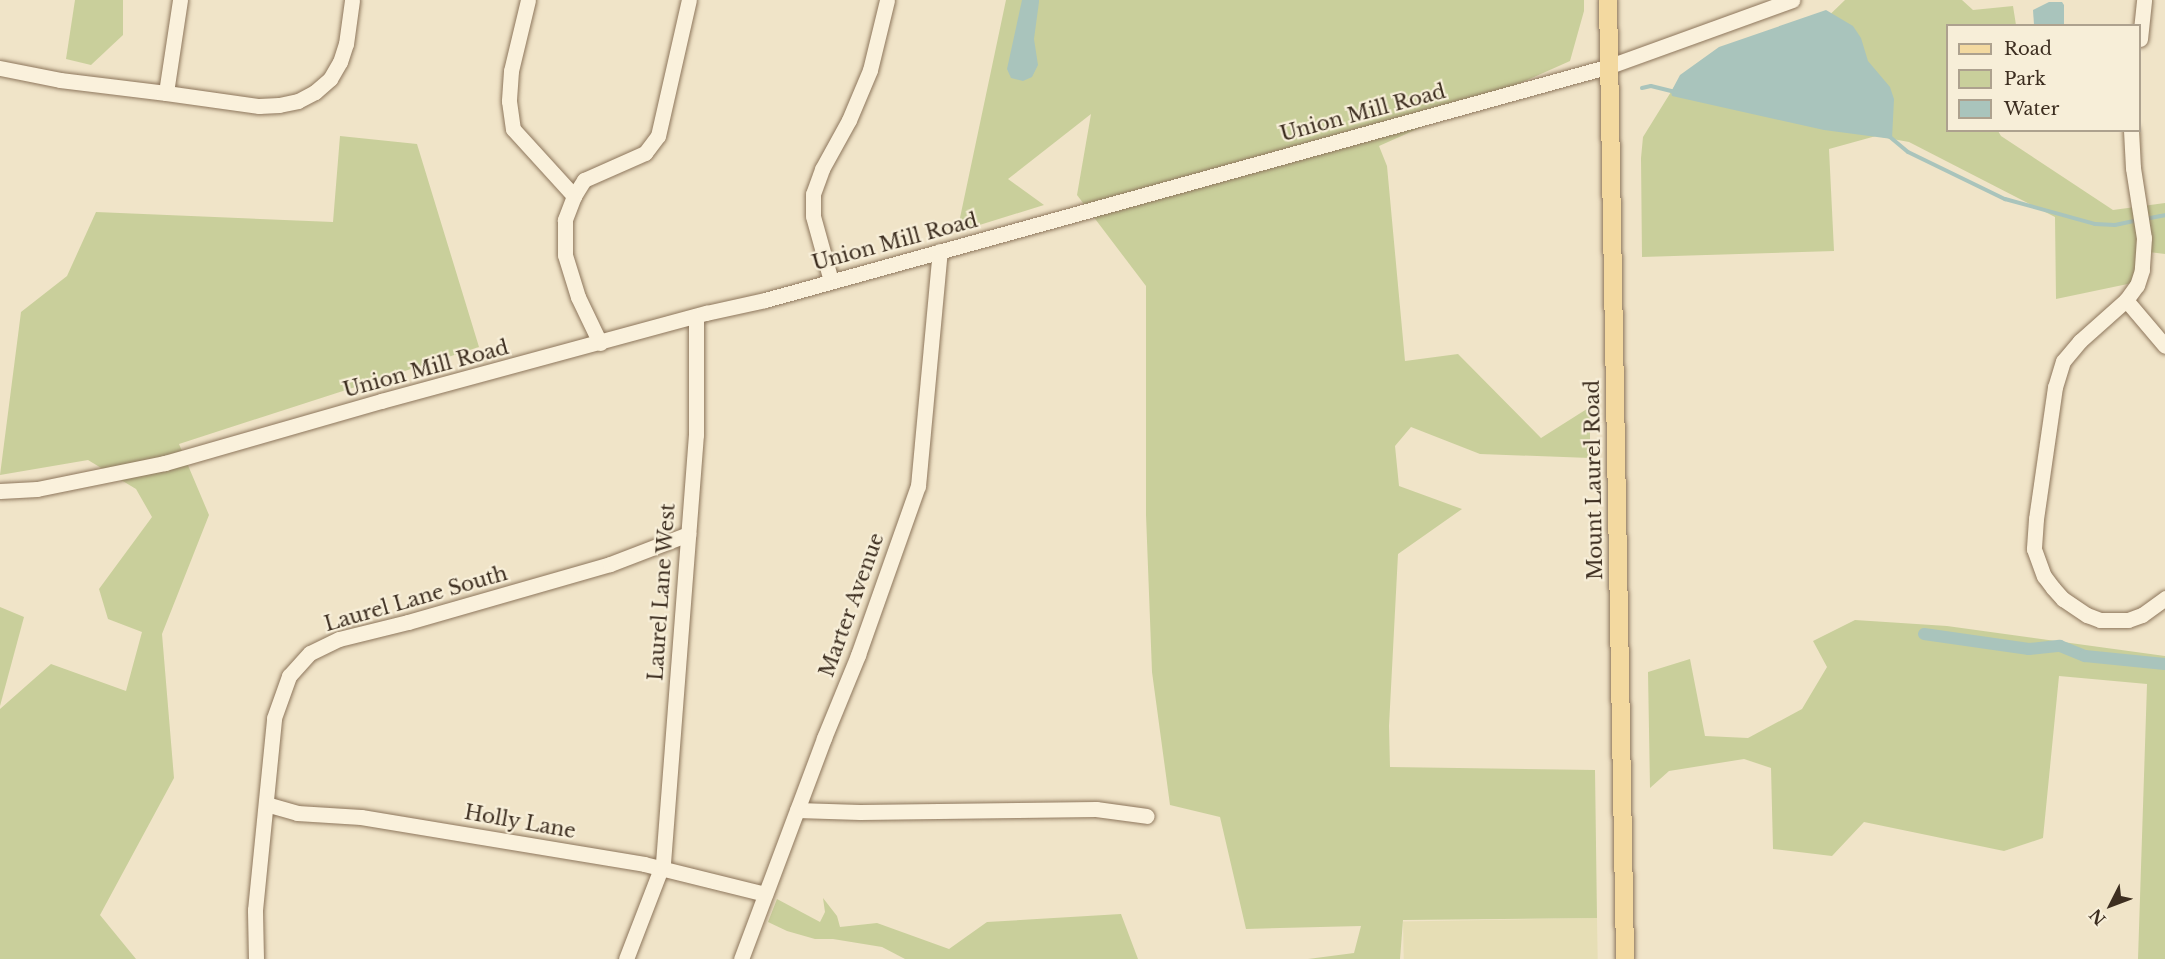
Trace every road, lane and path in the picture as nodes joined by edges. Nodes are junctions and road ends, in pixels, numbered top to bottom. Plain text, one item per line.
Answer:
1 (180, 0) edge
2 (352, 0) edge
3 (528, 0) edge
4 (689, 0) edge
5 (887, 0) edge
6 (1608, 0) edge
7 (1792, 0) edge
8 (2144, 0) edge
9 (2141, 24) edge
10 (1610, 66) junction
11 (0, 68) edge
12 (166, 93) junction
13 (2131, 132) edge
14 (573, 195) junction
15 (940, 251) junction
16 (831, 281) junction
17 (2126, 300) junction
18 (696, 316) junction
19 (600, 343) junction
20 (2165, 346) edge
21 (0, 491) edge
22 (688, 534) junction
23 (2165, 598) edge
24 (266, 804) junction
25 (797, 810) junction
26 (1147, 816) dead end
27 (660, 870) junction
28 (765, 894) junction
29 (256, 959) edge
30 (626, 959) edge
31 (741, 959) edge
32 (1625, 959) edge

1 - 12 street
2 - 12 street
3 - 14 street
4 - 14 street
5 - 16 street
6 - 10 main road, Mount Laurel Road
7 - 10 street, Union Mill Road
8 - 9 street
10 - 15 street, Union Mill Road
10 - 32 main road, Mount Laurel Road
11 - 12 street
13 - 17 street
14 - 19 street
15 - 16 street, Union Mill Road
15 - 25 street, Marter Avenue
16 - 18 street, Union Mill Road
17 - 20 street
17 - 23 street
18 - 19 street, Union Mill Road
18 - 22 street, Laurel Lane West
19 - 21 street, Union Mill Road
22 - 24 street, Laurel Lane South
22 - 27 street, Laurel Lane West
24 - 27 street, Holly Lane
24 - 29 street, Laurel Lane South
25 - 26 street
25 - 28 street, Marter Avenue
27 - 28 street, Holly Lane
27 - 30 street, Laurel Lane West
28 - 31 street, Marter Avenue

